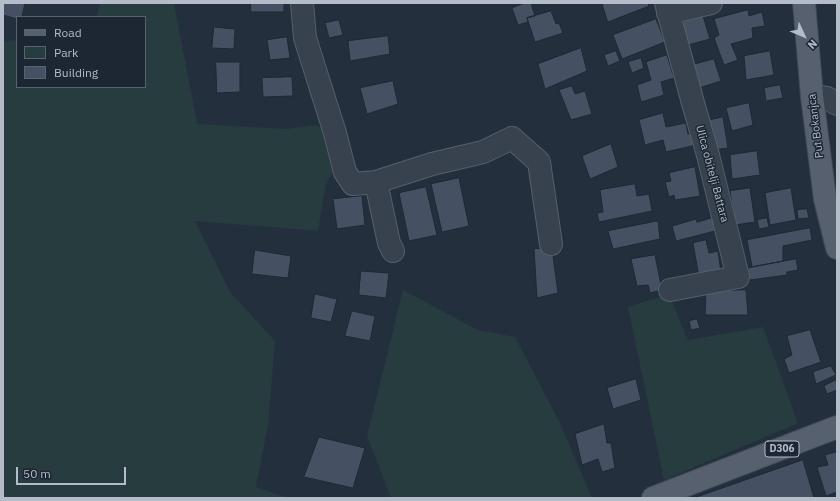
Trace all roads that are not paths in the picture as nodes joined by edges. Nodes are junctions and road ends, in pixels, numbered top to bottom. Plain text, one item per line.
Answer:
1 (302, 3) edge
2 (711, 3) edge
3 (804, 3) edge
4 (667, 8) edge
5 (812, 96) junction
6 (837, 104) edge
7 (376, 182) junction
8 (835, 233) edge
9 (552, 244) dead end
10 (393, 251) dead end
11 (670, 290) dead end
12 (837, 427) edge
13 (653, 498) edge

1 - 7 street
2 - 4 street
3 - 5 main road, Put Bokanjca
4 - 11 street, Ulica obitelji Battara
5 - 6 street
5 - 8 main road, Put Bokanjca
7 - 9 street
7 - 10 street
12 - 13 main road, D306

